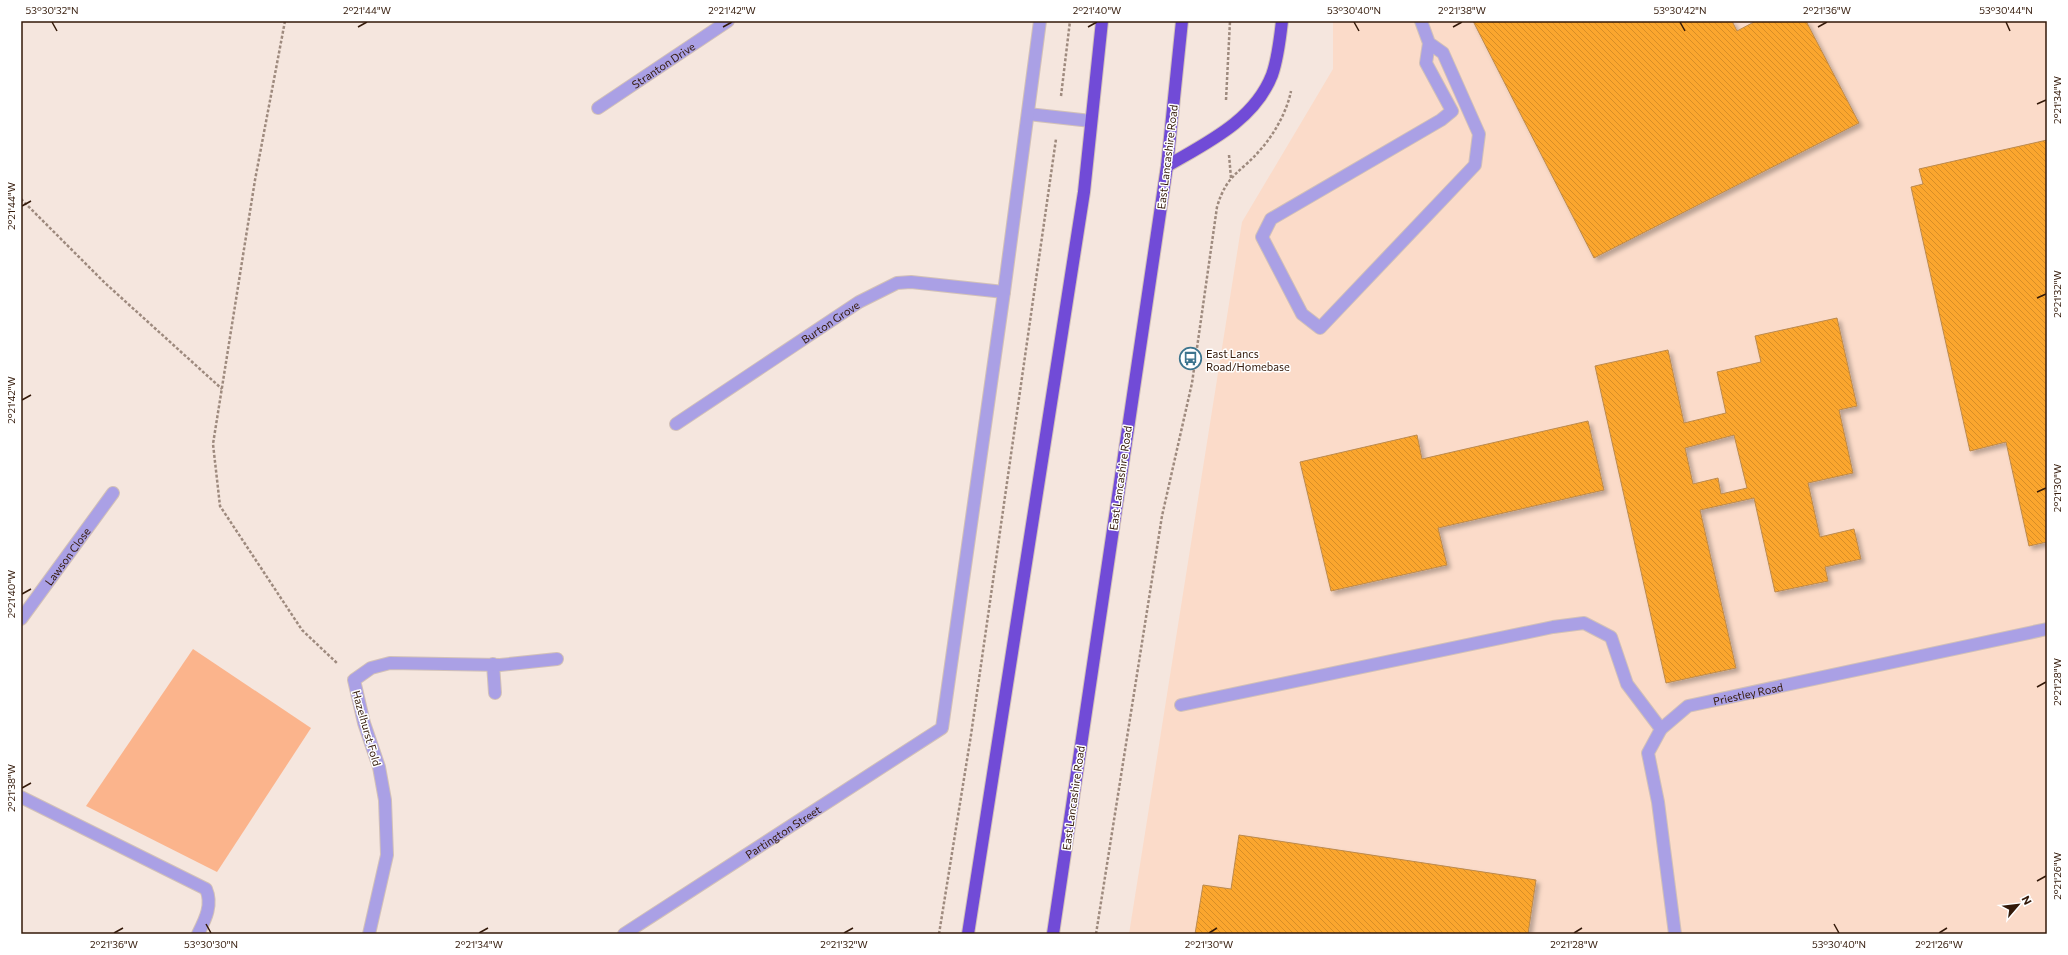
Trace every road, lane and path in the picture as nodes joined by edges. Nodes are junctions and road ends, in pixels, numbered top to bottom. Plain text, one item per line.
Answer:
1 (285, 21) edge
2 (728, 21) edge
3 (1040, 21) edge
4 (1070, 21) edge
5 (1102, 21) edge
6 (1182, 21) edge
7 (1230, 21) edge
8 (1282, 21) edge
9 (1421, 21) edge
10 (1429, 43) junction
11 (1292, 89) dead end
12 (1226, 93) dead end
13 (598, 108) dead end
14 (1028, 114) junction
15 (1059, 118) junction
16 (1091, 121) junction
17 (1167, 166) junction
18 (21, 199) edge
19 (1004, 292) junction
20 (222, 389) junction
21 (676, 424) dead end
22 (113, 493) dead end
23 (21, 619) edge
24 (2047, 629) edge
25 (557, 659) dead end
26 (493, 664) junction
27 (354, 680) junction
28 (495, 693) dead end
29 (1181, 705) dead end
30 (1661, 729) junction
31 (21, 797) edge
32 (198, 934) edge
33 (369, 934) edge
34 (624, 934) edge
35 (939, 934) edge
36 (968, 934) edge
37 (1053, 934) edge
38 (1096, 934) edge
39 (1675, 934) edge

1 - 20 path
2 - 13 street, Stranton Drive
3 - 14 street
4 - 15 path
5 - 16 highway
6 - 17 highway, East Lancashire Road
7 - 12 path
8 - 17 highway
9 - 10 street
10 - 10 street
11 - 38 path
14 - 15 street
14 - 19 street
15 - 16 street
15 - 35 path
16 - 36 highway
17 - 37 highway, East Lancashire Road
18 - 20 path
19 - 21 street, Burton Grove
19 - 34 street, Partington Street
20 - 27 path
22 - 23 street, Lawson Close
24 - 30 street, Priestley Road
25 - 26 street, Hazelhurst Fold
26 - 27 street, Hazelhurst Fold
26 - 28 street
27 - 33 street, Hazelhurst Fold
29 - 30 street
30 - 39 street, Priestley Road
31 - 32 street

